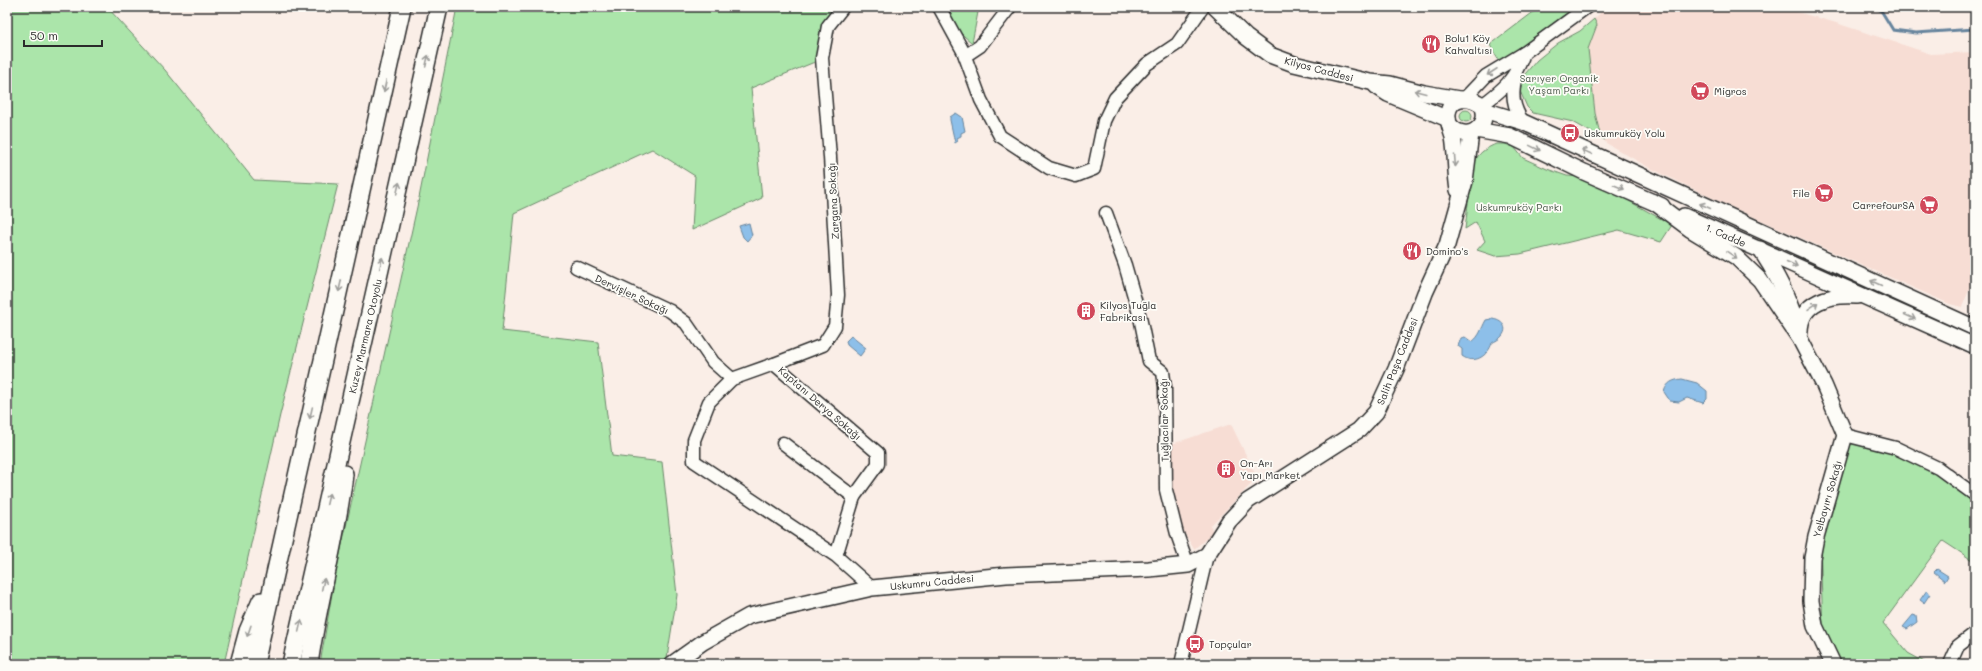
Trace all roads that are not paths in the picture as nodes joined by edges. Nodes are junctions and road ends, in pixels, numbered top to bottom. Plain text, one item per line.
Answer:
1 (402, 7) edge
2 (439, 7) edge
3 (843, 7) edge
4 (939, 7) edge
5 (1010, 7) edge
6 (1203, 7) edge
7 (1215, 7) edge
8 (1587, 7) edge
9 (1524, 53) junction
10 (965, 56) junction
11 (1517, 72) junction
12 (1370, 82) junction
13 (1462, 99) junction
14 (1483, 108) junction
15 (1449, 122) junction
16 (1523, 122) junction
17 (1474, 132) junction
18 (1499, 134) junction
19 (1468, 164) junction
20 (1460, 196) junction
21 (1654, 202) junction
22 (1106, 213) dead end
23 (1741, 222) junction
24 (1761, 250) junction
25 (576, 267) dead end
26 (1864, 296) junction
27 (1975, 328) edge
28 (1800, 339) junction
29 (1975, 346) edge
30 (774, 364) junction
31 (732, 379) junction
32 (349, 406) junction
33 (1845, 435) junction
34 (783, 443) dead end
35 (1975, 494) edge
36 (854, 497) junction
37 (1207, 555) junction
38 (279, 556) junction
39 (836, 556) junction
40 (1188, 565) junction
41 (872, 588) junction
42 (1975, 633) edge
43 (239, 664) edge
44 (255, 664) edge
45 (291, 664) edge
46 (309, 664) edge
47 (672, 664) edge
48 (1180, 664) edge
49 (1833, 664) edge
50 (1950, 664) edge

1 -> 38 highway
32 -> 2 highway, Kuzey Marmara Otoyolu
3 - 30 street, Zargana Sokağı
4 - 10 street
5 - 10 street
6 - 10 street
7 - 12 main road, Kilyos Caddesi
8 - 9 street
9 - 11 street
9 -> 13 street
11 - 14 street
11 - 16 street
13 -> 12 main road
12 - 15 main road
13 - 14 main road
13 - 15 main road
14 - 16 main road, 1. Cadde
14 - 17 main road
15 - 17 main road
15 -> 20 main road
23 -> 16 main road, 1. Cadde
17 - 18 main road, 1. Cadde
17 - 19 main road, Salih Paşa Caddesi
18 - 19 main road
18 -> 21 main road, 1. Cadde
19 - 20 main road, Salih Paşa Caddesi
20 - 37 main road, Salih Paşa Caddesi
21 - 24 main road, 1. Cadde
21 -> 28 main road
22 - 40 street, Tuğlacılar Sokağı
23 - 24 main road
27 -> 23 main road, 1. Cadde
24 -> 26 main road, 1. Cadde
24 - 28 main road
25 - 31 street, Dervişler Sokağı
28 -> 26 main road
26 -> 29 main road, 1. Cadde
28 - 33 main road
30 - 31 street, Kaptanı Derya Sokağı
30 - 36 street, Kaptanı Derya Sokağı
31 - 39 street, Kaptanı Derya Sokağı
45 -> 32 highway, Kuzey Marmara Otoyolu
46 -> 32 highway
33 - 35 street
33 - 49 main road, Yelbayırı Sokağı
34 - 36 street
36 - 39 street, Kaptanı Derya Sokağı
37 - 40 main road, Uskumru Caddesi
37 - 48 street, Salih Paşa Caddesi
38 -> 43 highway
38 - 44 highway
39 - 41 street, Kaptanı Derya Sokağı
40 - 41 main road, Uskumru Caddesi
41 - 47 main road, Uskumru Caddesi
42 - 50 street

